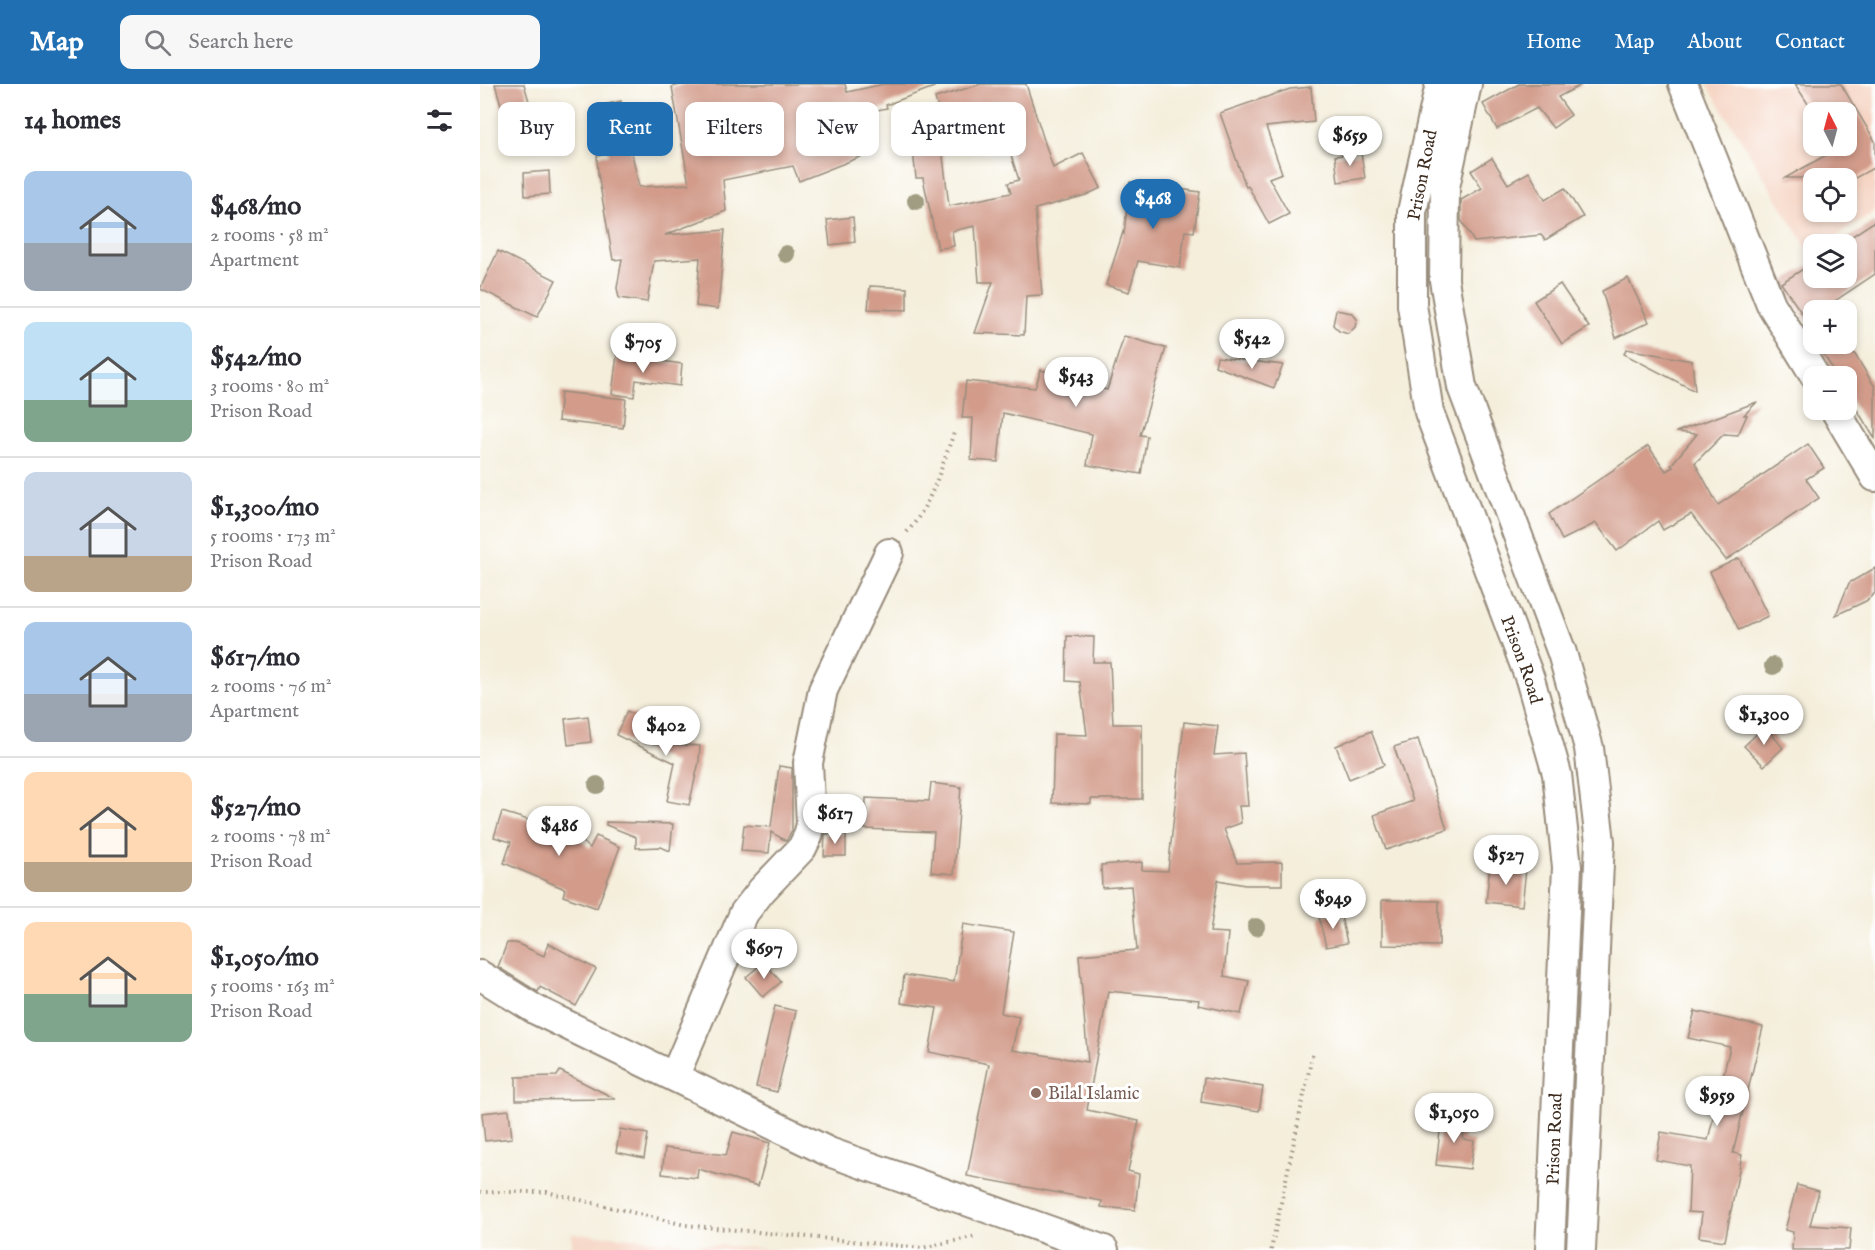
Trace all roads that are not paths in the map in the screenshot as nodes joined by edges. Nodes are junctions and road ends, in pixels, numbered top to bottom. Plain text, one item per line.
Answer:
1 (1440, 84) edge
2 (1467, 84) edge
3 (1683, 84) edge
4 (1809, 366) edge
5 (1840, 420) edge
6 (1875, 477) edge
7 (889, 553) road end
8 (480, 975) edge
9 (675, 1075) junction
10 (1104, 1250) edge
11 (1550, 1250) edge
12 (1581, 1250) edge

1 - 11 street, Prison Road
2 - 12 street, Prison Road
3 - 4 street
5 - 6 street
7 - 9 street
8 - 9 street
9 - 10 street

